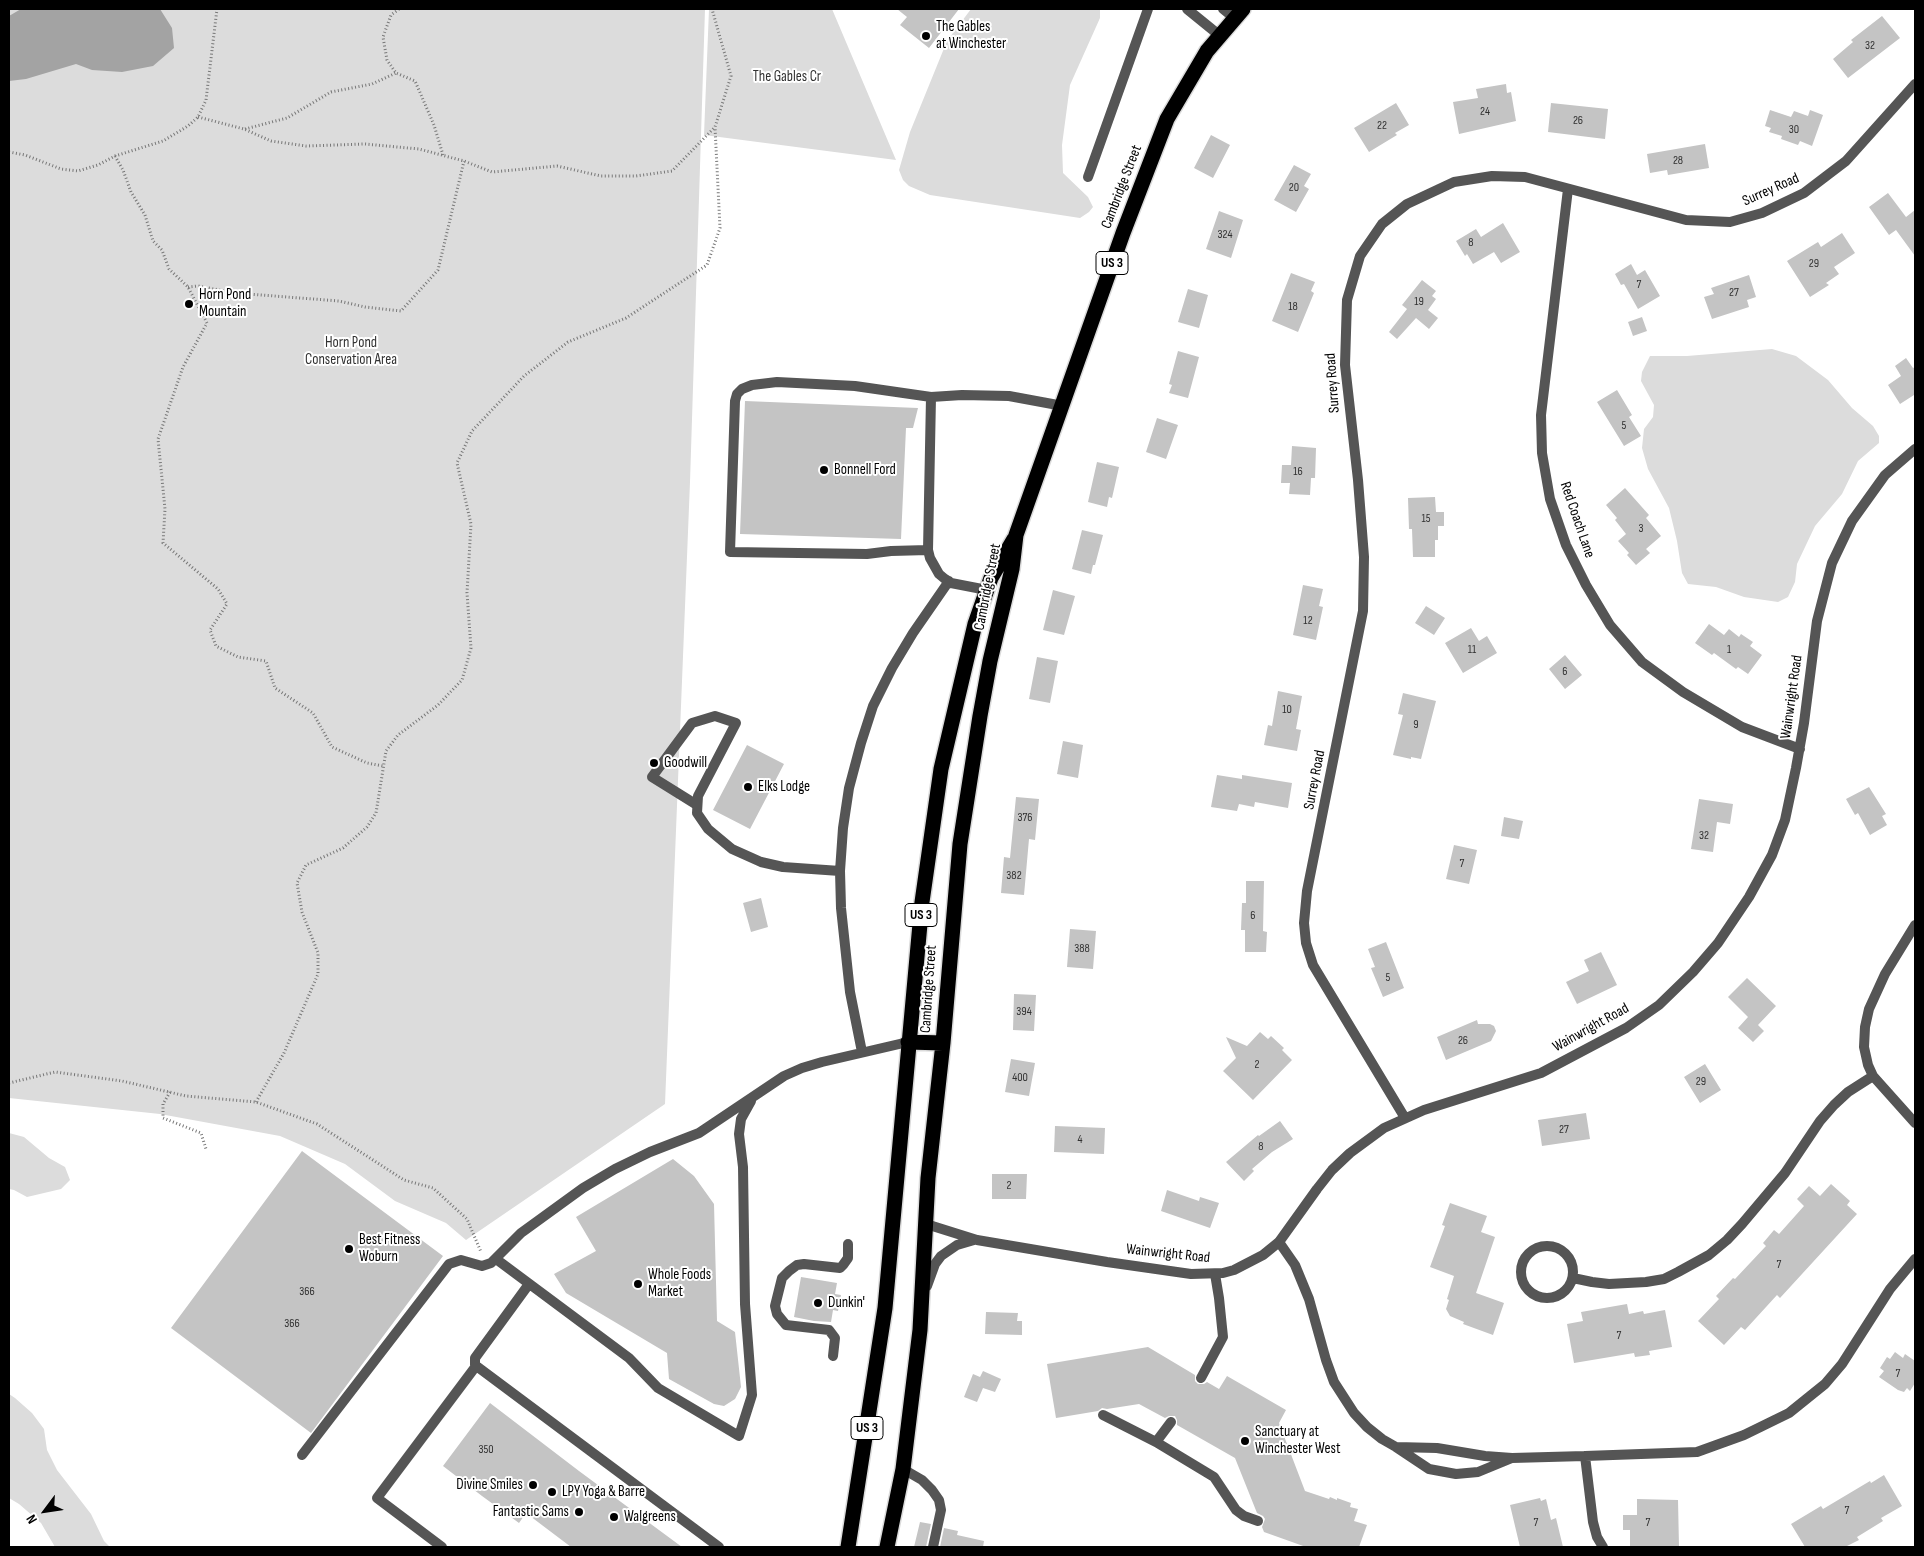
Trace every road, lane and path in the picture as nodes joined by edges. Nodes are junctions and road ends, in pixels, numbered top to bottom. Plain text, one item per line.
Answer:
1 (217, 9) edge
2 (399, 9) edge
3 (712, 9) edge
4 (1148, 9) edge
5 (1187, 9) edge
6 (1233, 12) edge
7 (1219, 35) junction
8 (396, 73) junction
9 (1915, 84) edge
10 (198, 117) junction
11 (715, 127) junction
12 (244, 129) junction
13 (9, 152) edge
14 (115, 156) junction
15 (443, 156) junction
16 (464, 161) junction
17 (1088, 177) dead end
18 (1568, 189) junction
19 (188, 287) junction
20 (931, 397) junction
21 (1063, 406) junction
22 (1915, 449) edge
23 (1016, 535) junction
24 (928, 550) junction
25 (949, 581) junction
26 (987, 590) junction
27 (1800, 748) junction
28 (384, 766) junction
29 (696, 805) junction
30 (840, 871) junction
31 (1915, 925) edge
32 (908, 1042) junction
33 (943, 1043) junction
34 (862, 1052) junction
35 (1873, 1076) junction
36 (9, 1082) edge
37 (170, 1092) junction
38 (755, 1096) junction
39 (256, 1102) junction
40 (1405, 1118) junction
41 (1915, 1123) edge
42 (206, 1149) dead end
43 (926, 1224) junction
44 (977, 1240) junction
45 (1279, 1242) junction
46 (848, 1244) dead end
47 (496, 1259) junction
48 (1915, 1259) edge
49 (486, 1265) junction
50 (1215, 1274) junction
51 (1573, 1278) junction
52 (529, 1284) junction
53 (920, 1330) junction
54 (833, 1356) dead end
55 (476, 1366) junction
56 (1201, 1378) dead end
57 (1103, 1415) dead end
58 (1171, 1422) dead end
59 (1156, 1442) junction
60 (1396, 1447) junction
61 (302, 1455) dead end
62 (1585, 1456) junction
63 (1512, 1458) junction
64 (903, 1469) junction
65 (1258, 1521) dead end
66 (442, 1547) edge
67 (719, 1547) edge
68 (848, 1547) edge
69 (887, 1547) edge
70 (933, 1547) edge
71 (1603, 1547) edge

1 - 10 path
2 - 8 path
3 - 11 path
4 - 17 street
5 - 7 street
6 - 7 highway, Cambridge Street / US 3
7 - 21 highway, Cambridge Street / US 3
8 - 12 path
8 - 15 path
9 - 18 street, Surrey Road
10 - 12 path
10 - 14 path
11 - 16 path
11 - 28 path
12 - 15 path
13 - 14 path
14 - 19 path
15 - 16 path
16 - 19 path
18 - 27 street, Red Coach Lane
18 - 40 street, Surrey Road
19 - 28 path
20 - 21 street
20 - 24 street
20 - 24 street
21 - 23 highway, Cambridge Street / US 3
22 - 27 street, Wainwright Road
23 - 26 highway, Cambridge Street / US 3
23 - 33 highway, Cambridge Street / US 3
24 - 25 street
25 - 26 street
25 - 30 street
26 - 32 highway, Cambridge Street / US 3
27 - 40 street, Wainwright Road
28 - 39 path
29 - 29 street
29 - 30 street
30 - 34 street
31 - 35 street
32 - 33 highway
32 - 34 street
32 - 68 highway, Cambridge Street / US 3
33 - 43 highway, Cambridge Street / US 3
34 - 38 street
35 - 41 street
35 - 51 street
36 - 37 path
37 - 39 path
37 - 42 path
38 - 47 street
38 - 52 street
39 - 49 path
40 - 45 street, Wainwright Road
43 - 44 street, Wainwright Road
43 - 53 highway, Cambridge Street / US 3
44 - 50 street, Wainwright Road
44 - 53 street, Wainwright Road
45 - 50 street, Wainwright Road
45 - 60 street
46 - 54 street
47 - 49 street
47 - 52 street
48 - 62 street
49 - 61 street
50 - 56 street
51 - 51 street
52 - 55 street
53 - 64 highway, US 3
55 - 66 street
55 - 67 street
57 - 59 street
58 - 59 street
59 - 65 street
60 - 63 street
60 - 63 street
62 - 63 street
62 - 71 street
64 - 69 highway, US 3
64 - 70 street

